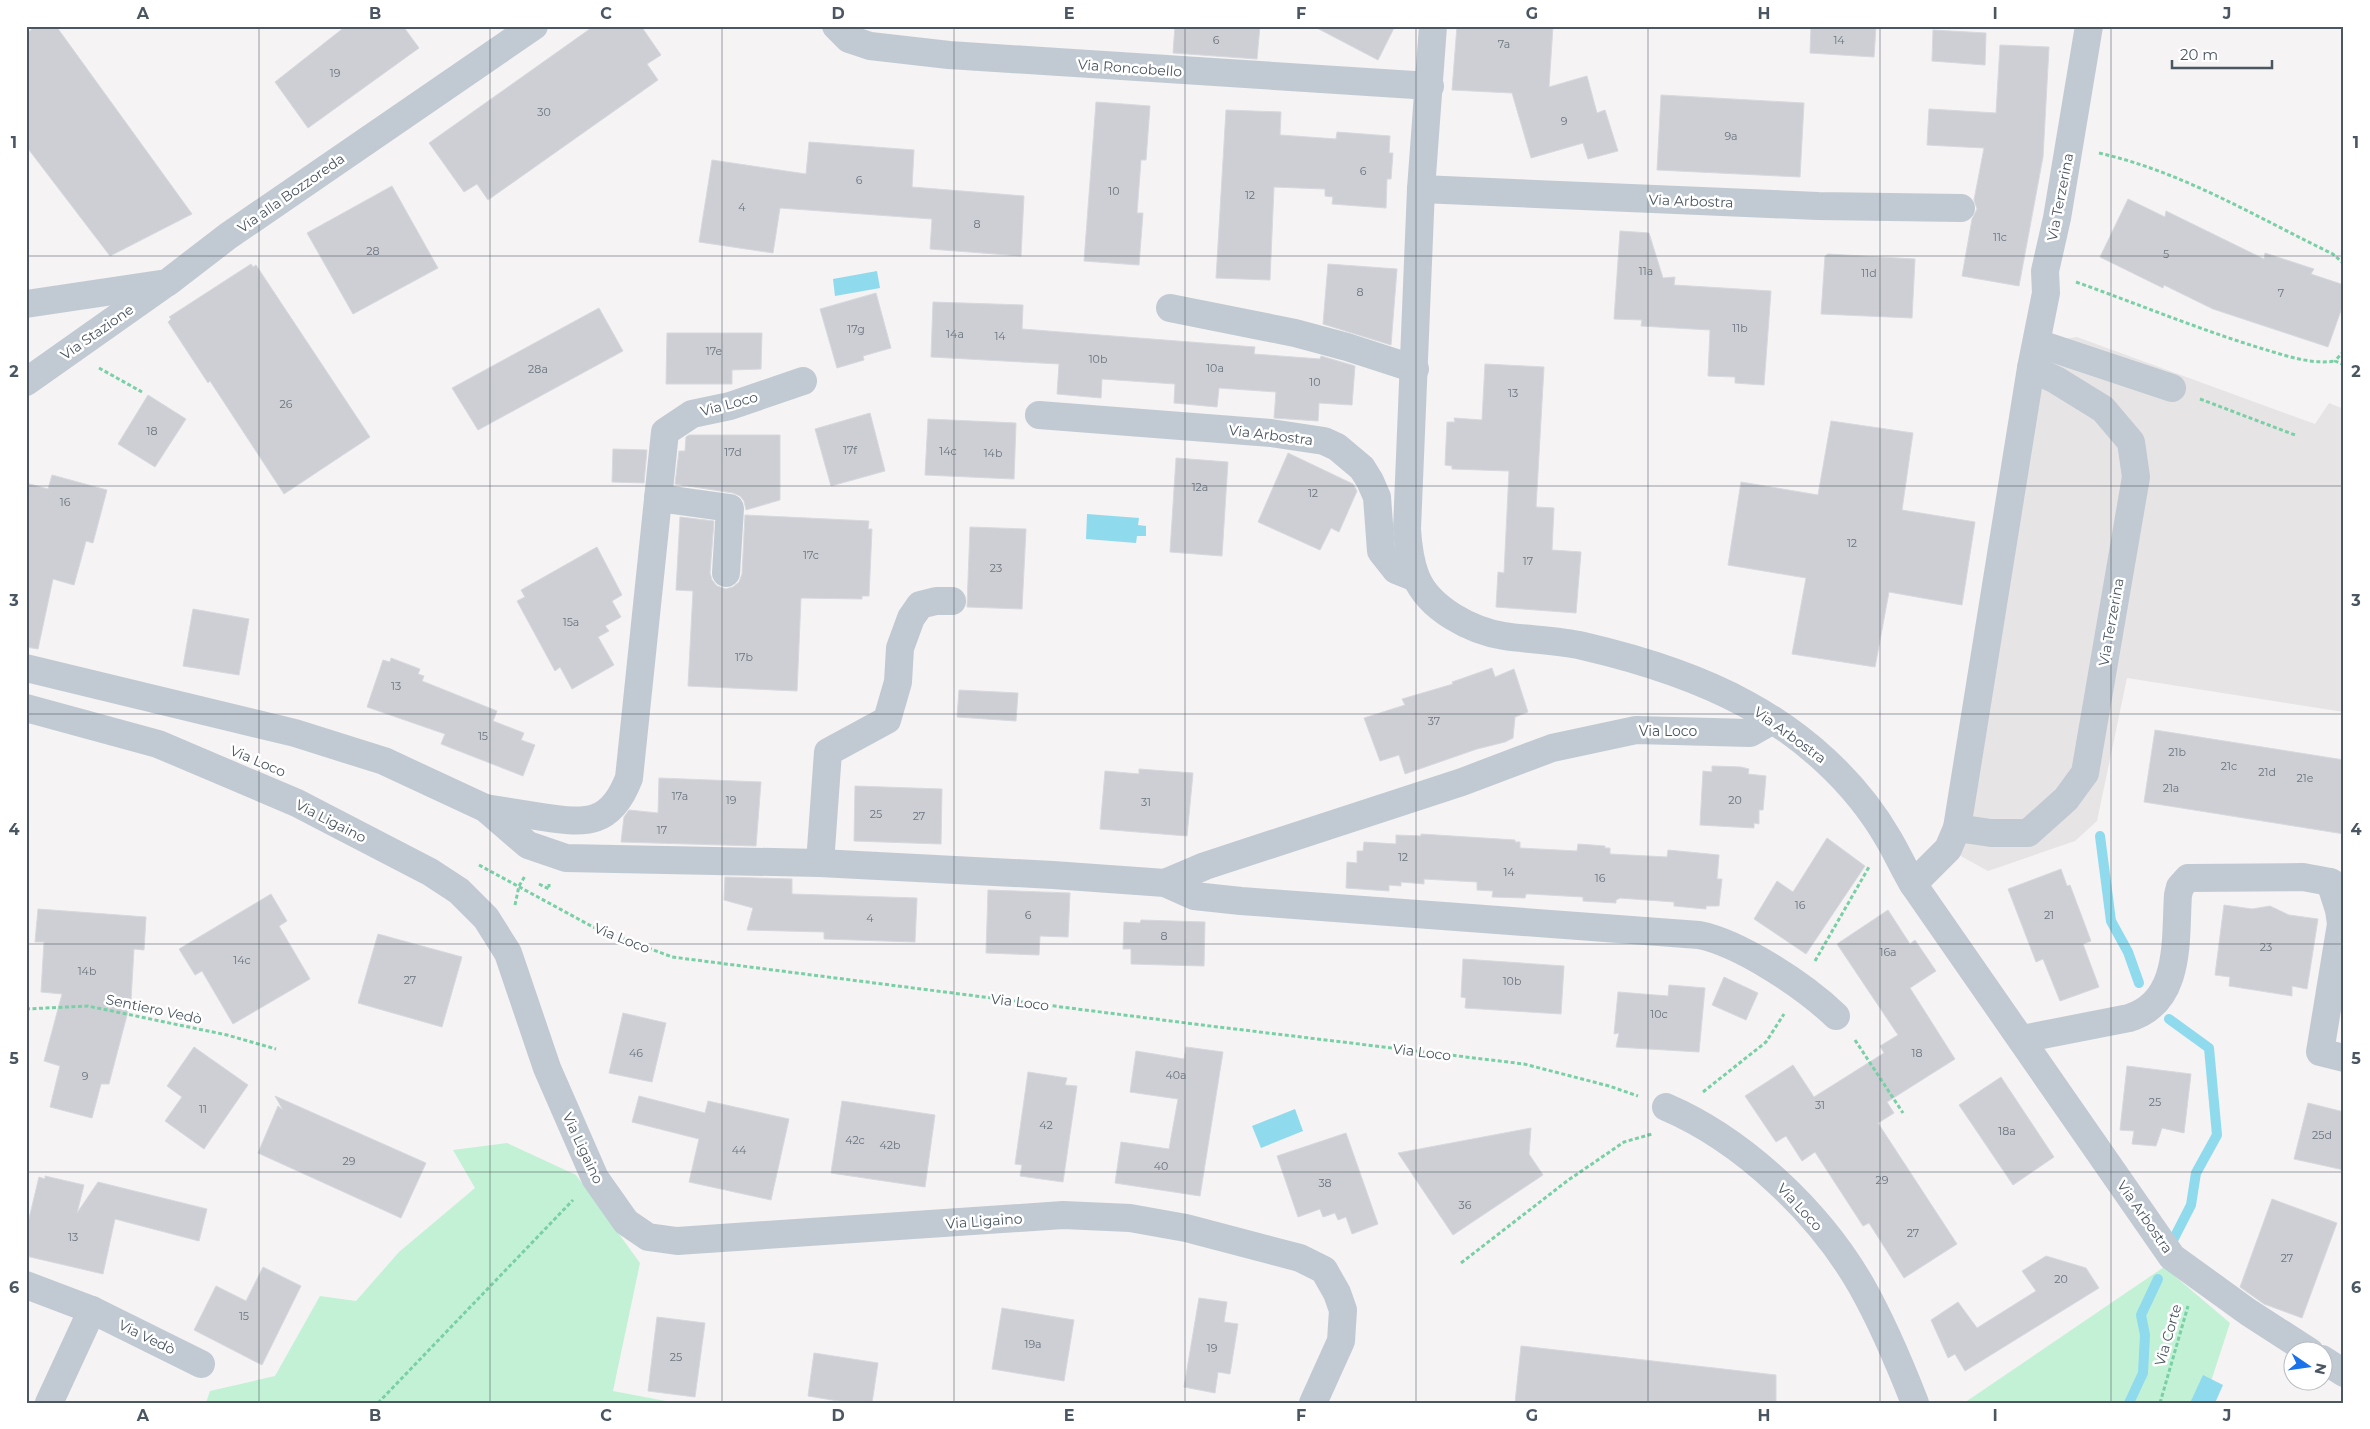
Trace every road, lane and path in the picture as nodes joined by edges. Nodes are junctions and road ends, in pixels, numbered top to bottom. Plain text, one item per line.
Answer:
1 (534, 26) edge
2 (836, 26) edge
3 (1433, 26) edge
4 (2089, 26) edge
5 (1430, 86) junction
6 (2069, 146) junction
7 (1421, 189) junction
8 (1961, 208) dead end
9 (2344, 264) edge
10 (2045, 271) junction
11 (167, 283) junction
12 (26, 304) edge
13 (1170, 308) dead end
14 (2344, 351) edge
15 (70, 352) junction
16 (2034, 355) junction
17 (2335, 362) junction
18 (2344, 365) edge
19 (1415, 369) junction
20 (803, 380) dead end
21 (26, 382) edge
22 (2172, 388) joint
23 (142, 392) dead end
24 (1039, 415) dead end
25 (2295, 435) dead end
26 (658, 498) junction
27 (726, 573) dead end
28 (1416, 578) junction
29 (952, 601) dead end
30 (26, 668) edge
31 (26, 708) edge
32 (1773, 720) junction
33 (485, 808) junction
34 (1957, 828) junction
35 (1887, 836) junction
36 (554, 854) junction
37 (820, 863) junction
38 (476, 864) dead end
39 (1165, 883) junction
40 (1913, 884) junction
41 (2337, 885) edge
42 (519, 886) junction
43 (486, 918) junction
44 (1800, 986) junction
45 (26, 1009) edge
46 (1836, 1016) joint
47 (2022, 1039) junction
48 (276, 1049) dead end
49 (2344, 1058) edge
50 (1672, 1110) junction
51 (1903, 1113) dead end
52 (1624, 1142) dead end
53 (595, 1178) junction
54 (1461, 1263) dead end
55 (2198, 1274) junction
56 (26, 1285) edge
57 (92, 1310) junction
58 (2294, 1342) edge
59 (201, 1364) dead end
60 (2332, 1365) edge
61 (2344, 1373) edge
62 (49, 1403) edge
63 (378, 1403) edge
64 (1313, 1403) edge
65 (1914, 1403) edge
66 (2160, 1403) edge

1 - 11 street, Via alla Bozzoreda
2 - 5 street, Via Roncobello
3 - 5 street, Via Arbostra
4 - 6 street, Via Terzerina
5 - 7 street, Via Arbostra
6 - 9 path
6 - 10 street, Via Terzerina
7 - 8 street, Via Arbostra
7 - 19 street, Via Arbostra
10 - 16 street, Via Terzerina
10 - 17 path
11 - 12 street, Via alla Bozzoreda
11 - 15 street, Via Stazione
13 - 19 street
14 - 17 path
15 - 21 street, Via Stazione
15 - 23 path
16 - 22 street
16 - 34 street, Via Terzerina
16 - 34 street, Via Terzerina
17 - 18 path
19 - 28 street, Via Arbostra
20 - 26 street, Via Loco
22 - 25 path
24 - 28 street, Via Arbostra
26 - 27 street
26 - 33 street, Via Loco
28 - 32 street, Via Arbostra
29 - 37 street
30 - 33 street, Via Loco
31 - 43 street, Via Ligaino
32 - 35 street, Via Arbostra
32 - 39 street, Via Loco
33 - 36 street, Via Loco
34 - 40 street, Via Terzerina
35 - 40 street, Via Arbostra
35 - 44 path
36 - 37 street, Via Loco
36 - 42 path
37 - 39 street, Via Loco
38 - 42 path, Via Loco
39 - 44 street, Via Loco
40 - 47 street, Via Arbostra
41 - 47 street
41 - 49 street
42 - 43 path
42 - 50 path, Via Loco
43 - 53 street, Via Ligaino
44 - 46 street, Via Loco
44 - 50 path
45 - 48 path, Sentiero Vedò
46 - 51 path
47 - 55 street, Via Arbostra
50 - 65 street, Via Loco
52 - 54 path
53 - 63 path
53 - 64 street, Via Ligaino
55 - 58 street, Via Arbostra
55 - 66 path, Via Corte
56 - 57 street, Via Vedò
57 - 59 street, Via Vedò
57 - 62 street
60 - 61 street

